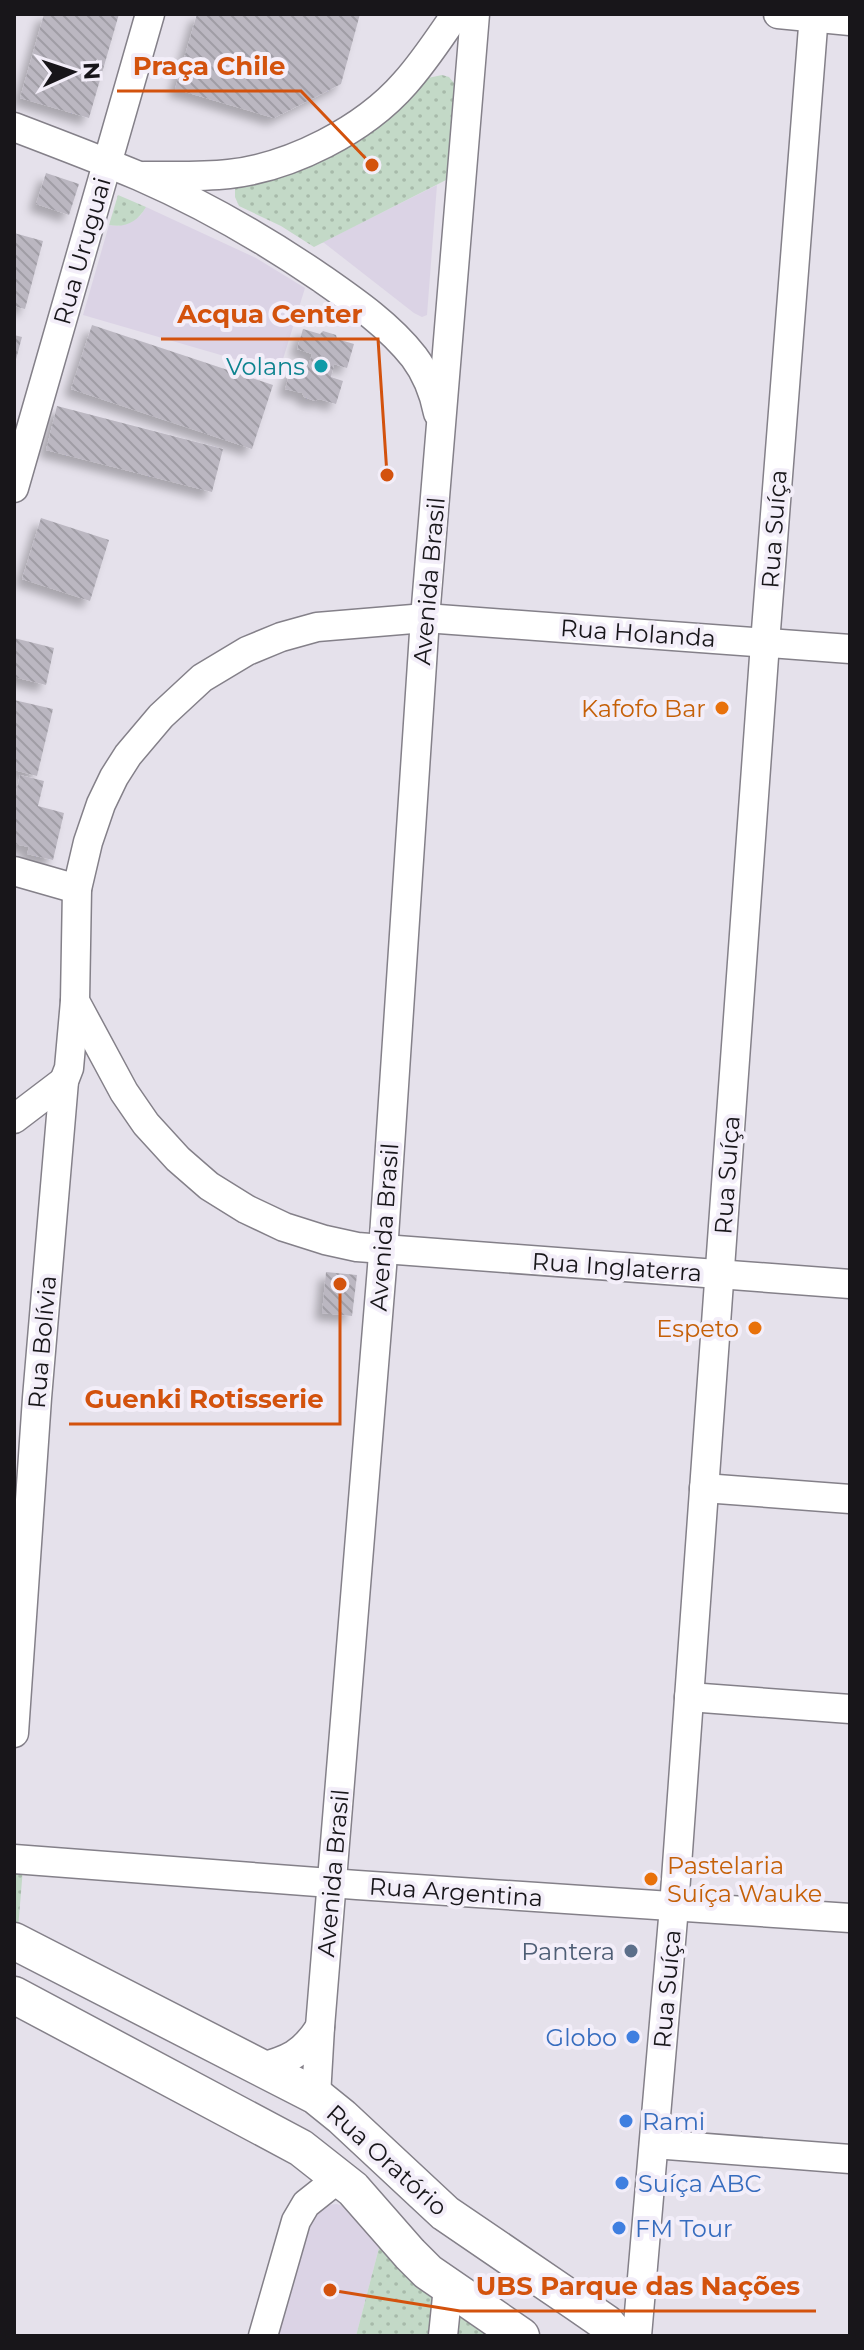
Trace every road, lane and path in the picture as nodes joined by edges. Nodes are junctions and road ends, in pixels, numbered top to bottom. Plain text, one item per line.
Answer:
1 (150, 14) edge
2 (456, 14) edge
3 (475, 14) edge
4 (778, 14) edge
5 (814, 16) edge
6 (850, 21) edge
7 (423, 62) junction
8 (470, 84) junction
9 (14, 127) edge
10 (107, 164) junction
11 (233, 174) junction
12 (139, 176) junction
13 (228, 220) junction
14 (449, 324) junction
15 (397, 336) junction
16 (442, 427) junction
17 (14, 488) edge
18 (425, 618) junction
19 (765, 643) junction
20 (850, 649) edge
21 (14, 871) edge
22 (77, 889) junction
23 (75, 1001) junction
24 (64, 1081) junction
25 (14, 1119) edge
26 (383, 1249) junction
27 (720, 1274) junction
28 (850, 1284) edge
29 (704, 1488) junction
30 (850, 1499) edge
31 (689, 1697) junction
32 (850, 1709) edge
33 (14, 1733) edge
34 (14, 1859) edge
35 (332, 1884) junction
36 (674, 1907) junction
37 (850, 1918) edge
38 (14, 1941) edge
39 (14, 1995) edge
40 (320, 2027) junction
41 (258, 2068) junction
42 (316, 2096) junction
43 (654, 2144) junction
44 (850, 2159) edge
45 (340, 2177) junction
46 (448, 2287) junction
47 (263, 2336) edge
48 (443, 2336) edge
49 (521, 2336) edge
50 (617, 2336) edge
51 (637, 2336) edge

1 - 10 street, Rua Uruguai
2 - 7 street
3 - 8 street, Avenida Brasil
4 - 5 street
5 - 6 street
5 - 19 street, Rua Suíça
7 - 8 street
7 - 11 street
8 - 14 street, Avenida Brasil
9 - 10 street
10 - 12 street
10 - 17 street, Rua Uruguai
11 - 12 street
11 - 13 street
12 - 13 street
13 - 15 street
14 - 15 street
14 - 16 street, Avenida Brasil
15 - 16 street
16 - 18 street, Avenida Brasil
18 - 19 street, Rua Holanda
18 - 22 street, Rua Holanda
18 - 26 street, Avenida Brasil
19 - 20 street, Rua Holanda
19 - 27 street, Rua Suíça
21 - 22 street
22 - 23 street, Rua Bolívia
23 - 24 street, Rua Bolívia
23 - 26 street, Rua Inglaterra
24 - 25 street
24 - 33 street, Rua Bolívia
26 - 27 street, Rua Inglaterra
26 - 35 street, Avenida Brasil
27 - 28 street, Rua Inglaterra
27 - 29 street, Rua Suíça
29 - 30 street
29 - 31 street, Rua Suíça
31 - 32 street
31 - 36 street, Rua Suíça
34 - 35 street, Rua Argentina
35 - 36 street, Rua Argentina
35 - 40 street, Avenida Brasil
36 - 37 street, Rua Argentina
36 - 43 street, Rua Suíça
38 - 41 main road, Rua Oratório
39 - 45 main road, Rua Oratório
40 - 41 street
40 - 42 street, Avenida Brasil
41 - 42 main road, Rua Oratório
42 - 50 main road, Rua Oratório
43 - 44 street
43 - 51 street, Rua Suíça
45 - 46 main road, Rua Oratório
45 - 47 street
46 - 48 street
46 - 49 main road, Rua Oratório

